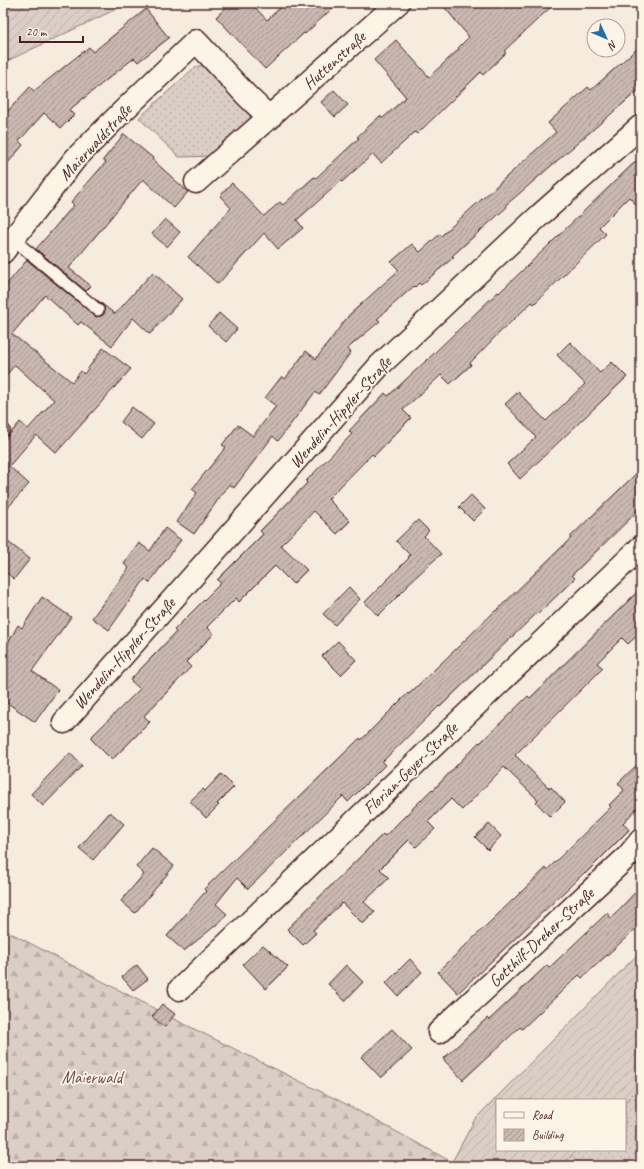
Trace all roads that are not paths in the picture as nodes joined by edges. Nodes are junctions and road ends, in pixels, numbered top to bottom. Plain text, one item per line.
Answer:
1 (398, 3) edge
2 (270, 118) junction
3 (641, 126) edge
4 (196, 182) dead end
5 (8, 246) edge
6 (98, 310) dead end
7 (641, 547) edge
8 (64, 722) dead end
9 (641, 840) edge
10 (180, 988) dead end
11 (439, 1032) dead end

1 - 2 street, Huttenstraße
2 - 4 street, Huttenstraße
2 - 5 street, Maierwaldstraße
3 - 8 street, Wendelin-Hippler-Straße
5 - 6 lane
7 - 10 street, Florian-Geyer-Straße
9 - 11 street, Gotthilf-Dreher-Straße

